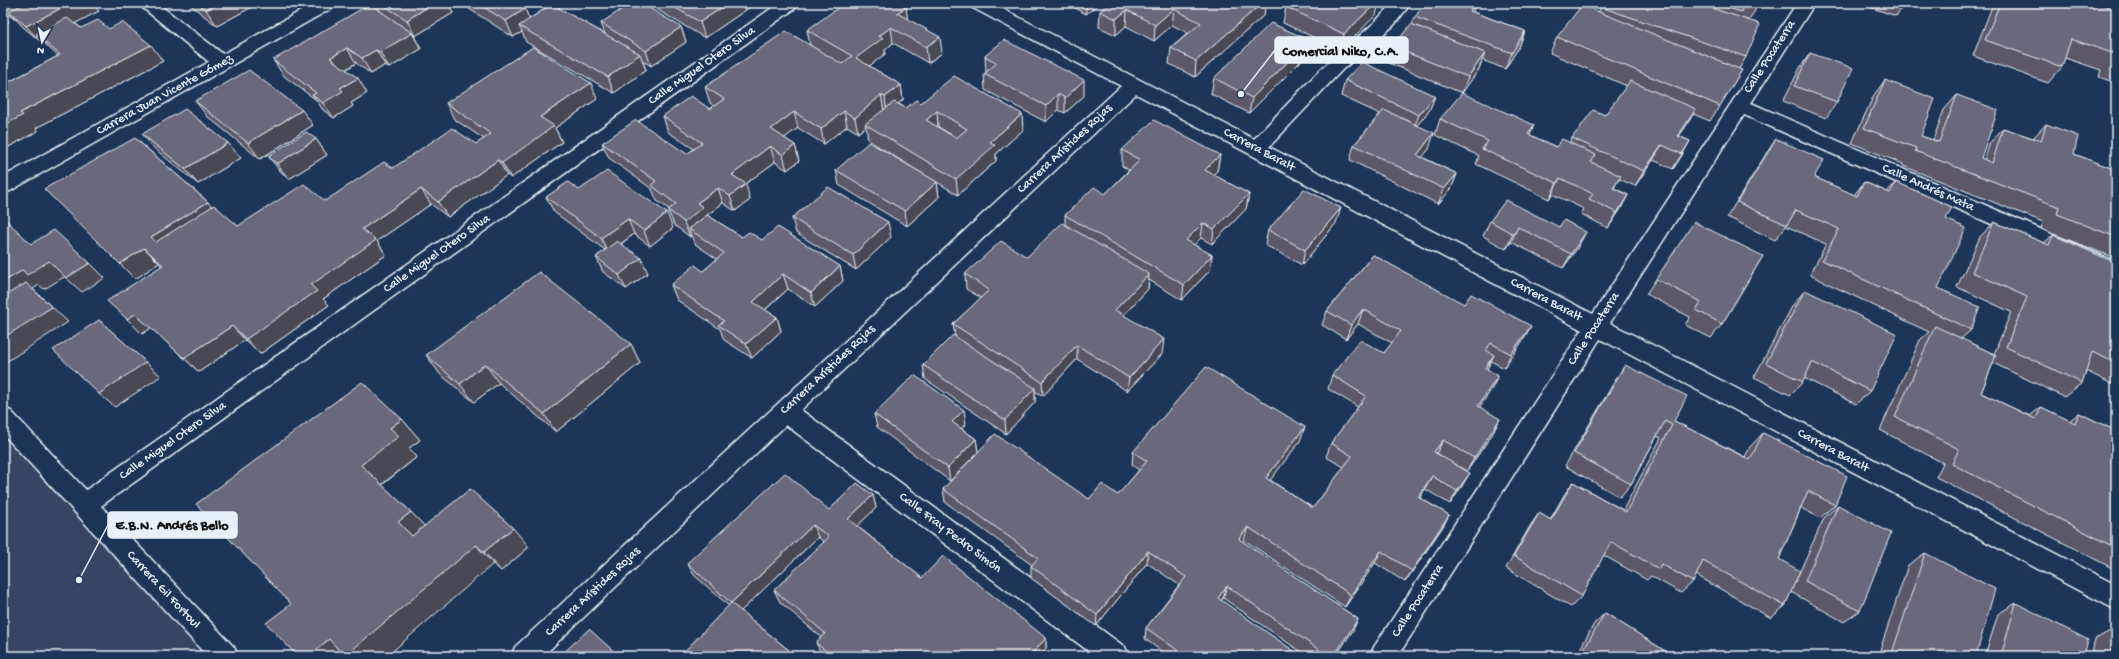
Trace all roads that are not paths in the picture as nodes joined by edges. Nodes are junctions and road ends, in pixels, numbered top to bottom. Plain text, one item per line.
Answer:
1 (146, 3) edge
2 (328, 3) edge
3 (791, 3) edge
4 (977, 3) edge
5 (1402, 3) edge
6 (1806, 3) edge
7 (222, 63) junction
8 (1134, 85) junction
9 (1739, 105) junction
10 (1256, 149) junction
11 (3, 186) edge
12 (2116, 271) edge
13 (1596, 326) junction
14 (785, 411) junction
15 (3, 418) edge
16 (84, 504) junction
17 (2116, 598) edge
18 (225, 656) edge
19 (524, 656) edge
20 (1116, 656) edge
21 (1383, 656) edge

1 - 7 street
2 - 7 street, Carrera Juan Vicente Gómez
3 - 16 street, Calle Miguel Otero Silva
4 - 8 street, Carrera Baralt
5 - 10 street
6 - 9 street, Calle Pocaterra
7 - 11 street, Carrera Juan Vicente Gómez
8 - 10 street, Carrera Baralt
8 - 14 street, Carrera Arístides Rojas
9 - 12 street, Calle Andrés Mata
9 - 13 street, Calle Pocaterra
10 - 13 street, Carrera Baralt
13 - 17 street, Carrera Baralt
13 - 21 street, Calle Pocaterra
14 - 19 street, Carrera Arístides Rojas
14 - 20 street, Calle Fray Pedro Simón
15 - 16 street, Carrera Gil Fortoul
16 - 18 street, Carrera Gil Fortoul

